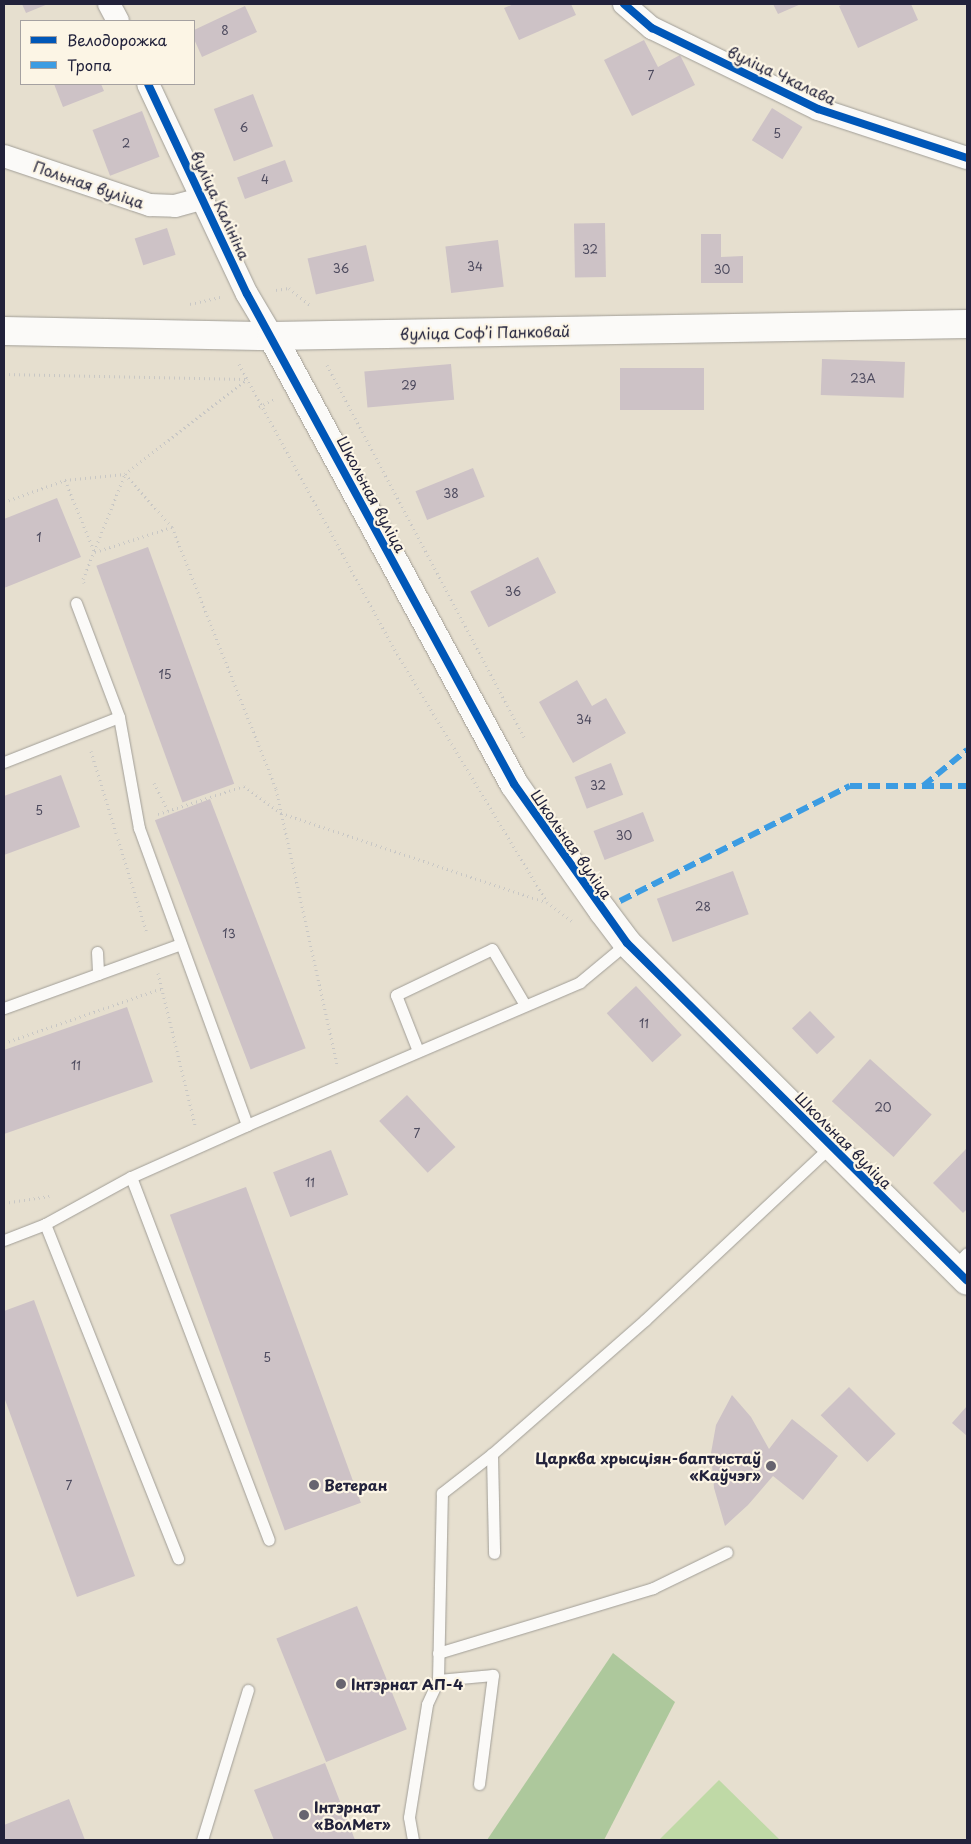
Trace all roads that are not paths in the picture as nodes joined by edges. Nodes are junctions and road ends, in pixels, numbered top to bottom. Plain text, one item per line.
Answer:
1 (109, 4) edge
2 (624, 4) edge
3 (117, 20) edge
4 (148, 85) edge
5 (4, 156) edge
6 (967, 158) edge
7 (204, 198) junction
8 (967, 324) edge
9 (4, 331) edge
10 (272, 336) junction
11 (76, 603) dead end
12 (119, 717) junction
13 (4, 762) edge
14 (627, 943) junction
15 (181, 944) junction
16 (97, 952) dead end
17 (98, 974) junction
18 (525, 1005) junction
19 (4, 1008) edge
20 (418, 1051) junction
21 (247, 1125) junction
22 (831, 1146) junction
23 (131, 1177) junction
24 (45, 1224) junction
25 (4, 1240) edge
26 (963, 1267) edge
27 (492, 1454) junction
28 (269, 1540) dead end
29 (727, 1552) dead end
30 (494, 1553) dead end
31 (178, 1559) dead end
32 (438, 1653) junction
33 (438, 1680) junction
34 (248, 1690) dead end
35 (479, 1784) dead end
36 (202, 1840) edge
37 (413, 1840) edge

1 - 3 street
2 - 6 street, вуліца Чкалава
4 - 7 street, вуліца Калініна
5 - 7 street, Польная вуліца
7 - 10 street, вуліца Калініна
8 - 10 street, вуліца Софʼі Панковай
9 - 10 street, вуліца Софʼі Панковай
10 - 14 street, Школьная вуліца
11 - 12 lane
12 - 13 lane
12 - 15 lane
14 - 18 lane
14 - 22 street, Школьная вуліца
15 - 17 lane
15 - 21 lane
16 - 17 lane
17 - 19 lane
18 - 20 lane
18 - 20 lane
20 - 21 lane
21 - 23 lane
22 - 26 street, Школьная вуліца
22 - 27 lane
23 - 24 lane
23 - 28 lane
24 - 25 lane
24 - 31 lane
27 - 30 lane
27 - 32 lane
29 - 32 lane
32 - 33 lane
33 - 35 lane
33 - 37 lane
34 - 36 lane

